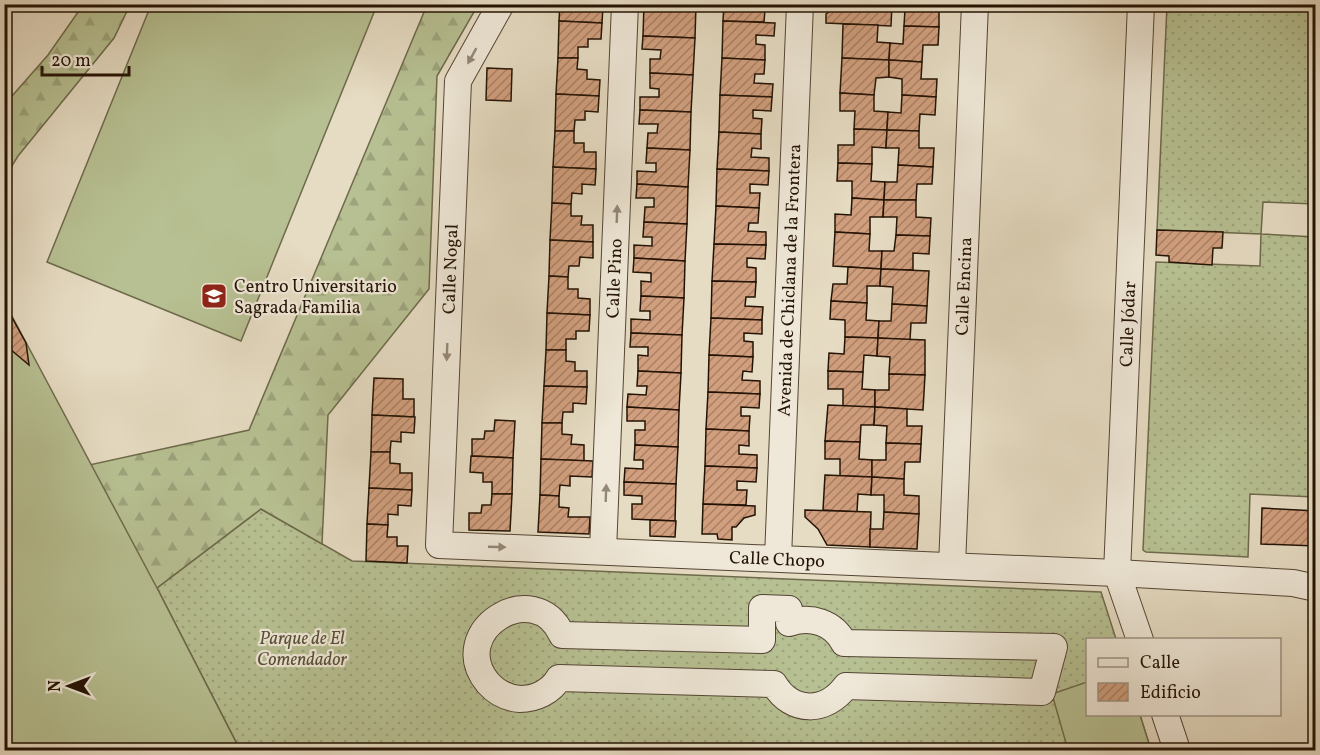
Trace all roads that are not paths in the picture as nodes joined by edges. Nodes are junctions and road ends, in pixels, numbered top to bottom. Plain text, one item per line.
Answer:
1 (501, 4) edge
2 (625, 4) edge
3 (800, 4) edge
4 (975, 4) edge
5 (1141, 4) edge
6 (439, 545) joint
7 (603, 551) junction
8 (778, 558) junction
9 (952, 566) junction
10 (1117, 573) junction
11 (1316, 588) edge
12 (562, 635) joint
13 (1140, 638) edge
14 (1166, 716) edge
15 (1177, 750) edge

1 -> 6 street, Calle Nogal
7 -> 2 street, Calle Pino
3 - 8 street, Avenida de Chiclana de la Frontera
4 - 9 street, Calle Encina
5 - 10 street, Calle Jódar
6 -> 7 street, Calle Chopo
7 - 8 street, Calle Chopo
8 - 9 street, Calle Chopo
9 - 10 street, Calle Chopo
10 - 11 street, Calle Chopo
10 - 13 street, Calle Jódar
12 - 12 street
14 - 15 street

